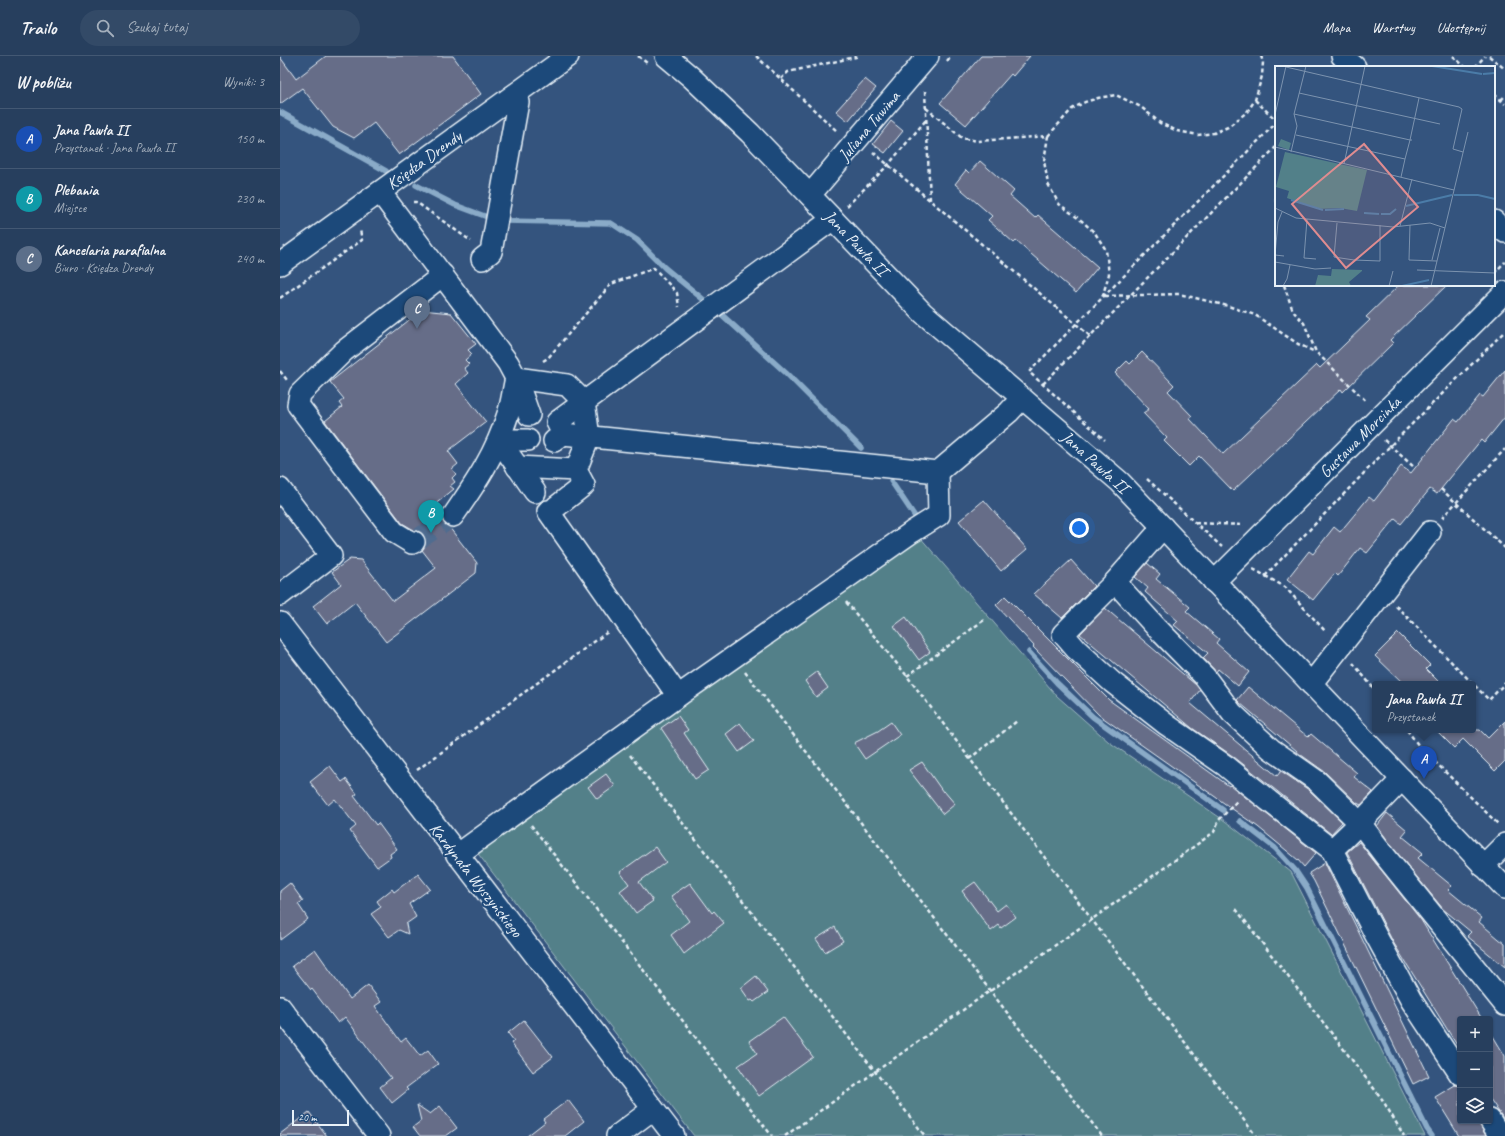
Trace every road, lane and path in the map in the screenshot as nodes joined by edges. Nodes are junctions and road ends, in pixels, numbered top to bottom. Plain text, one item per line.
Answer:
1 (568, 56) edge
2 (666, 56) edge
3 (756, 56) edge
4 (858, 56) edge
5 (928, 56) edge
6 (1261, 56) edge
7 (1342, 56) edge
8 (1453, 56) edge
9 (1485, 56) edge
10 (1490, 56) edge
11 (1457, 57) edge
12 (1354, 66) edge
13 (1464, 66) edge
14 (1476, 66) edge
15 (1505, 69) edge
16 (781, 79) junction
17 (1495, 95) edge
18 (513, 96) junction
19 (1505, 96) edge
20 (926, 97) dead end
21 (1255, 100) junction
22 (1501, 100) junction
23 (1505, 104) edge
24 (926, 108) junction
25 (1275, 119) edge
26 (927, 120) junction
27 (1275, 124) edge
28 (1048, 136) junction
29 (855, 142) junction
30 (1275, 148) edge
31 (888, 165) junction
32 (380, 192) junction
33 (810, 196) junction
34 (930, 201) junction
35 (394, 210) junction
36 (838, 214) junction
37 (1495, 222) edge
38 (359, 224) dead end
39 (1505, 232) edge
40 (483, 258) joint
41 (1505, 262) edge
42 (280, 264) edge
43 (1495, 272) edge
44 (450, 278) junction
45 (1284, 286) edge
46 (1505, 292) edge
47 (1130, 295) junction
48 (1103, 297) junction
49 (280, 298) edge
50 (1076, 324) junction
51 (683, 329) junction
52 (1505, 331) edge
53 (1090, 336) junction
54 (1316, 352) junction
55 (548, 358) dead end
56 (280, 371) edge
57 (512, 371) junction
58 (289, 383) dead end
59 (1043, 384) junction
60 (1022, 398) junction
61 (584, 402) junction
62 (1362, 407) dead end
63 (529, 415) dead end
64 (1370, 426) junction
65 (589, 437) junction
66 (499, 440) junction
67 (528, 440) dead end
68 (1109, 444) dead end
69 (1390, 446) junction
70 (1505, 450) edge
71 (517, 467) junction
72 (1415, 468) dead end
73 (576, 470) junction
74 (938, 472) junction
75 (1143, 476) dead end
76 (280, 489) edge
77 (1441, 489) dead end
78 (535, 492) dead end
79 (1456, 503) junction
80 (453, 516) tunnel mouth
81 (1195, 523) junction
82 (1244, 525) dead end
83 (1163, 527) junction
84 (1430, 532) joint
85 (414, 542) dead end
86 (1505, 548) edge
87 (1236, 560) junction
88 (1265, 576) junction
89 (1115, 582) junction
90 (1214, 582) junction
91 (834, 587) junction
92 (1383, 592) junction
93 (280, 594) edge
94 (624, 620) junction
95 (984, 620) dead end
96 (280, 623) edge
97 (1340, 647) junction
98 (733, 658) junction
99 (907, 676) junction
100 (1470, 681) edge
101 (1505, 682) edge
102 (1311, 684) junction
103 (1372, 686) edge
104 (1476, 688) edge
105 (678, 696) junction
106 (1017, 721) dead end
107 (1409, 733) edge
108 (618, 739) junction
109 (969, 759) junction
110 (411, 775) dead end
111 (1402, 779) junction
112 (1251, 786) junction
113 (519, 810) junction
114 (1360, 822) junction
115 (1503, 836) edge
116 (1332, 850) junction
117 (457, 855) junction
118 (1483, 866) junction
119 (1505, 888) edge
120 (1236, 909) dead end
121 (1092, 921) junction
122 (990, 990) junction
123 (1505, 1006) edge
124 (280, 1007) edge
125 (1457, 1069) edge
126 (875, 1071) junction
127 (653, 1109) junction
128 (1492, 1124) edge
129 (379, 1136) edge
130 (617, 1136) edge
131 (674, 1136) edge
132 (772, 1136) edge
133 (785, 1136) edge
134 (925, 1136) edge
135 (1102, 1136) edge
136 (1256, 1136) edge
137 (1404, 1136) edge
138 (1500, 1136) edge

1 - 18 street, Księdza Drendy
2 - 33 street, Jana Pawła II
3 - 16 path
4 - 16 path
5 - 29 street, Juliana Tuwima
6 - 21 path
7 - 12 street
8 - 11 path
9 - 14 path
10 - 15 path
11 - 13 path
16 - 29 path
17 - 22 path
18 - 32 street, Księdza Drendy
18 - 40 street
19 - 22 path
20 - 24 path
21 - 25 path
21 - 28 path
22 - 23 path
24 - 26 path
24 - 28 path
26 - 31 path
26 - 34 path
27 - 48 path
28 - 48 path
29 - 31 path
29 - 33 street, Juliana Tuwima
30 - 47 path
31 - 34 path
31 - 36 path
32 - 35 street
32 - 42 street, Księdza Drendy
33 - 36 street, Jana Pawła II
34 - 50 path
35 - 40 path
35 - 44 street
36 - 51 street
36 - 60 street, Jana Pawła II
37 - 39 street
38 - 49 path
41 - 43 path
44 - 57 street
44 - 85 street
45 - 54 path
46 - 64 street, Gustawa Morcinka
47 - 48 path
47 - 53 path
47 - 54 path
48 - 50 path
50 - 53 path
50 - 59 path
51 - 55 path
51 - 61 street
52 - 69 path
53 - 59 path
54 - 62 path
56 - 58 path
57 - 61 street
57 - 63 street
57 - 66 street
59 - 68 path
60 - 74 street
60 - 83 street, Jana Pawła II
61 - 65 street
61 - 65 street
64 - 69 path
64 - 87 street, Gustawa Morcinka
65 - 73 street
65 - 74 street
66 - 67 street
66 - 71 street
66 - 80 street
69 - 72 path
69 - 88 path
70 - 79 path
71 - 73 street
71 - 78 street
73 - 94 street
74 - 91 street
75 - 81 path
76 - 93 street
77 - 79 path
79 - 84 path
79 - 86 path
81 - 82 path
81 - 87 path
83 - 89 street
83 - 90 street, Jana Pawła II
84 - 92 street
87 - 88 path
87 - 90 street, Gustawa Morcinka
88 - 97 path
89 - 112 street
89 - 114 street
90 - 102 street, Jana Pawła II
91 - 98 street
91 - 99 path
92 - 97 street
92 - 100 path
94 - 105 street
94 - 110 path
95 - 99 path
96 - 117 street, Kardynała Wyszyńskiego
97 - 102 street
97 - 103 path
98 - 105 street
98 - 122 path
99 - 109 path
101 - 104 path
102 - 111 street, Jana Pawła II
105 - 108 street
106 - 109 path
107 - 115 path
108 - 113 street
108 - 126 path
109 - 121 path
111 - 114 street
111 - 118 street, Jana Pawła II
112 - 116 street
112 - 121 path
113 - 117 street
113 - 132 path
114 - 116 street
114 - 123 street
115 - 118 street
116 - 125 street
117 - 127 street, Kardynała Wyszyńskiego
118 - 119 street, Jana Pawła II
120 - 137 path
121 - 122 path
121 - 136 path
122 - 126 path
122 - 135 path
124 - 129 street
126 - 133 path
126 - 134 path
127 - 130 street
127 - 131 street, Kardynała Wyszyńskiego
128 - 138 street

